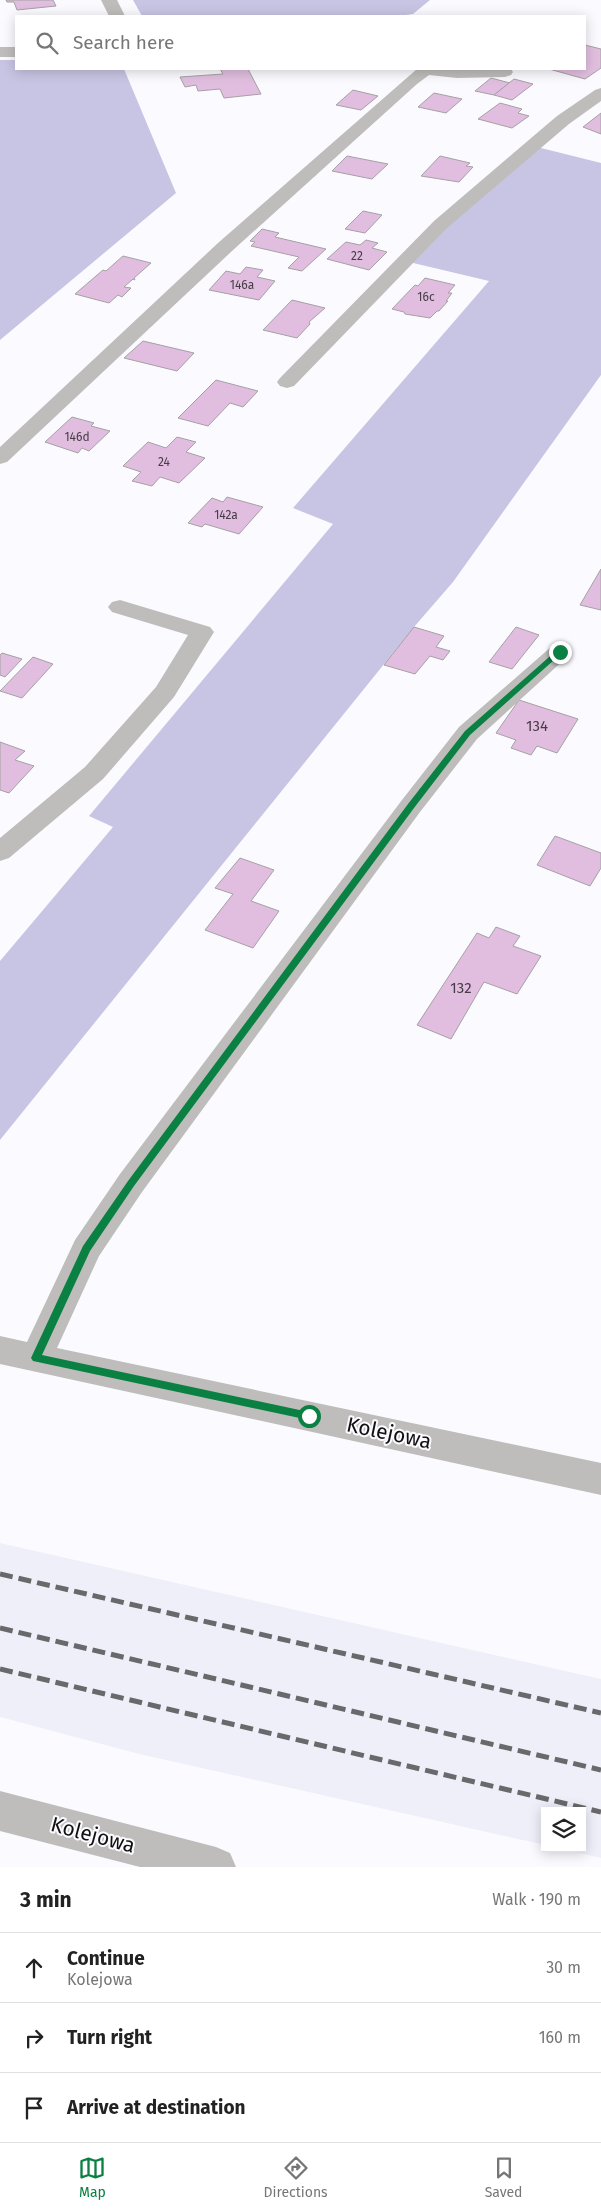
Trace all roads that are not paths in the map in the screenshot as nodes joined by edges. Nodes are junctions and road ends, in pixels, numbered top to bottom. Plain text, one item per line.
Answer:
1 (109, 0) edge
2 (116, 15) edge
3 (0, 52) edge
4 (15, 52) edge
5 (505, 72) dead end
6 (601, 93) edge
7 (287, 382) dead end
8 (0, 458) edge
9 (120, 607) dead end
10 (560, 652) dead end
11 (0, 852) edge
12 (0, 1350) edge
13 (36, 1358) junction
14 (601, 1479) edge
15 (0, 1811) edge
16 (216, 1867) edge

1 - 2 street
3 - 4 street
5 - 8 street
6 - 7 street
9 - 11 street
10 - 13 street
12 - 13 street, Kolejowa
13 - 14 street, Kolejowa
15 - 16 street, Kolejowa

